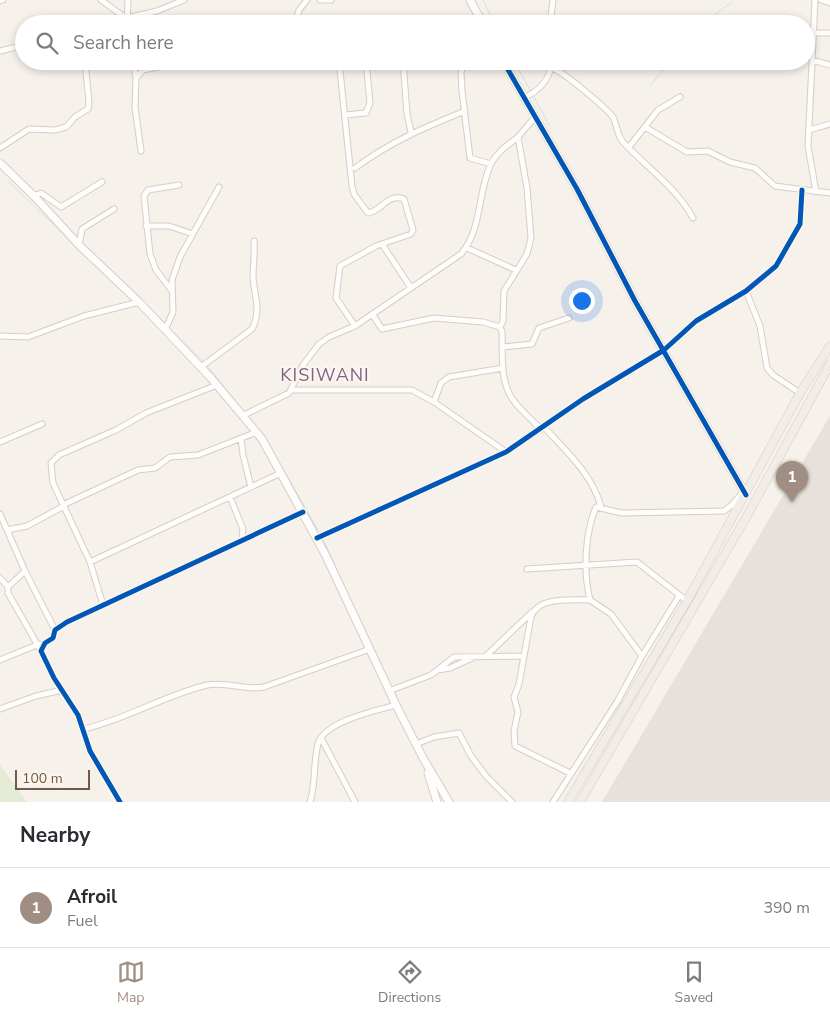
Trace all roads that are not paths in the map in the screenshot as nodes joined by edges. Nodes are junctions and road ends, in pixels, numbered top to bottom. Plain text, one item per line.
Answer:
1 (101, 0) edge
2 (128, 0) edge
3 (184, 0) edge
4 (307, 0) edge
5 (320, 0) edge
6 (330, 0) edge
7 (470, 0) edge
8 (554, 0) edge
9 (815, 0) edge
10 (821, 0) edge
11 (830, 3) edge
12 (119, 15) edge
13 (127, 15) edge
14 (145, 15) edge
15 (297, 15) edge
16 (478, 15) edge
17 (552, 15) edge
18 (815, 15) edge
19 (815, 32) edge
20 (830, 33) edge
21 (15, 47) edge
22 (0, 51) edge
23 (815, 61) edge
24 (830, 65) edge
25 (86, 70) edge
26 (135, 70) edge
27 (143, 70) edge
28 (340, 70) edge
29 (366, 70) edge
30 (404, 70) edge
31 (462, 70) edge
32 (508, 70) edge
33 (550, 70) edge
34 (560, 70) edge
35 (812, 70) edge
36 (136, 78) junction
37 (680, 97) dead end
38 (523, 98) junction
39 (464, 111) junction
40 (345, 116) junction
41 (535, 117) junction
42 (830, 124) edge
43 (645, 127) junction
44 (809, 130) junction
45 (411, 132) junction
46 (518, 137) junction
47 (0, 148) edge
48 (629, 148) junction
49 (141, 151) dead end
50 (0, 163) edge
51 (491, 164) junction
52 (355, 168) dead end
53 (102, 182) dead end
54 (179, 185) dead end
55 (219, 187) dead end
56 (802, 190) junction
57 (816, 192) junction
58 (830, 193) edge
59 (34, 196) junction
60 (114, 209) dead end
61 (693, 218) dead end
62 (146, 226) junction
63 (193, 234) junction
64 (254, 241) dead end
65 (382, 244) junction
66 (79, 245) junction
67 (467, 248) junction
68 (516, 270) junction
69 (411, 288) junction
70 (173, 291) junction
71 (746, 291) junction
72 (140, 302) junction
73 (372, 314) junction
74 (569, 318) dead end
75 (355, 326) junction
76 (500, 327) junction
77 (165, 330) junction
78 (0, 336) edge
79 (830, 346) edge
80 (503, 347) junction
81 (664, 350) junction
82 (830, 364) edge
83 (201, 367) junction
84 (503, 368) junction
85 (217, 385) junction
86 (291, 390) junction
87 (800, 393) junction
88 (434, 402) junction
89 (242, 416) junction
90 (42, 424) dead end
91 (542, 428) junction
92 (257, 432) junction
93 (242, 438) junction
94 (0, 442) edge
95 (506, 452) junction
96 (281, 473) junction
97 (252, 487) junction
98 (745, 493) junction
99 (230, 497) junction
100 (63, 505) junction
101 (601, 506) junction
102 (302, 512) junction
103 (0, 514) edge
104 (7, 530) junction
105 (317, 538) junction
106 (242, 539) junction
107 (90, 562) junction
108 (588, 565) junction
109 (527, 569) dead end
110 (25, 572) junction
111 (0, 578) edge
112 (8, 587) junction
113 (680, 596) junction
114 (590, 600) junction
115 (687, 602) junction
116 (103, 605) junction
117 (533, 612) junction
118 (55, 630) junction
119 (45, 643) junction
120 (38, 644) junction
121 (370, 648) junction
122 (41, 651) junction
123 (486, 656) junction
124 (523, 656) junction
125 (642, 656) junction
126 (0, 660) edge
127 (62, 690) junction
128 (390, 691) junction
129 (396, 705) junction
130 (0, 709) edge
131 (84, 728) junction
132 (321, 738) junction
133 (416, 744) junction
134 (423, 758) junction
135 (570, 773) junction
136 (120, 802) edge
137 (310, 802) edge
138 (355, 802) edge
139 (437, 802) edge
140 (449, 802) edge
141 (512, 802) edge
142 (553, 802) edge
143 (568, 802) edge
144 (580, 802) edge

1 - 12 street
2 - 13 street
3 - 14 street
4 - 15 street
5 - 6 street
7 - 16 main road
8 - 17 street
9 - 18 street
10 - 11 street
19 - 20 street
21 - 22 street
23 - 24 street
25 - 47 street
26 - 36 street
27 - 36 street
28 - 40 street
29 - 40 street
30 - 45 street
31 - 39 street
32 - 38 main road
33 - 38 street
34 - 48 street
35 - 44 street
36 - 49 street
37 - 43 street
38 - 41 main road
39 - 45 street
39 - 51 street
40 - 65 street
41 - 46 street
41 - 81 main road
42 - 44 street
43 - 48 street
43 - 56 street
44 - 57 street
45 - 52 street
46 - 51 street
46 - 68 street
48 - 61 street
50 - 59 main road
51 - 67 street
53 - 59 street
54 - 62 street
55 - 63 street
56 - 57 street
56 - 71 street
57 - 58 street
59 - 66 main road
60 - 66 street
62 - 63 street
62 - 70 street
63 - 70 street
64 - 83 street
65 - 69 street
65 - 75 street
66 - 72 main road
67 - 68 street
67 - 69 street
68 - 76 street
69 - 73 street
70 - 77 street
71 - 81 street
71 - 87 street
72 - 77 main road
72 - 78 street
73 - 75 street
73 - 76 street
74 - 80 street
75 - 86 street
76 - 80 street
77 - 83 main road
79 - 87 main road
80 - 84 street
81 - 91 street
81 - 98 main road
82 - 144 main road
83 - 85 main road
84 - 88 street
84 - 91 street
85 - 89 main road
85 - 100 street
86 - 88 street
86 - 89 street
87 - 98 main road
88 - 95 street
89 - 92 main road
90 - 94 street
91 - 95 street
91 - 101 street
92 - 93 street
92 - 96 main road
93 - 97 street
93 - 100 street
95 - 105 street
96 - 97 street
96 - 102 main road
97 - 99 street
98 - 101 street
98 - 115 main road
99 - 106 street
99 - 107 street
100 - 104 street
100 - 107 street
101 - 108 street
102 - 105 main road
102 - 106 street
103 - 104 street
104 - 110 street
105 - 121 main road
106 - 116 street
107 - 116 street
108 - 109 street
108 - 113 street
108 - 114 street
110 - 112 street
110 - 118 street
111 - 112 street
112 - 120 street
113 - 115 street
113 - 125 street
114 - 117 street
114 - 125 street
115 - 143 main road
116 - 118 street
117 - 123 street
117 - 124 street
118 - 119 street
119 - 120 street
119 - 122 street
120 - 122 street
120 - 126 street
121 - 128 main road
121 - 131 street
122 - 127 street
123 - 124 street
123 - 128 street
124 - 135 street
125 - 135 street
127 - 130 street
127 - 131 street
128 - 129 main road
129 - 132 street
129 - 133 main road
131 - 136 street
132 - 137 street
132 - 138 street
133 - 134 main road
133 - 141 street
134 - 139 main road
134 - 140 main road
135 - 142 street

